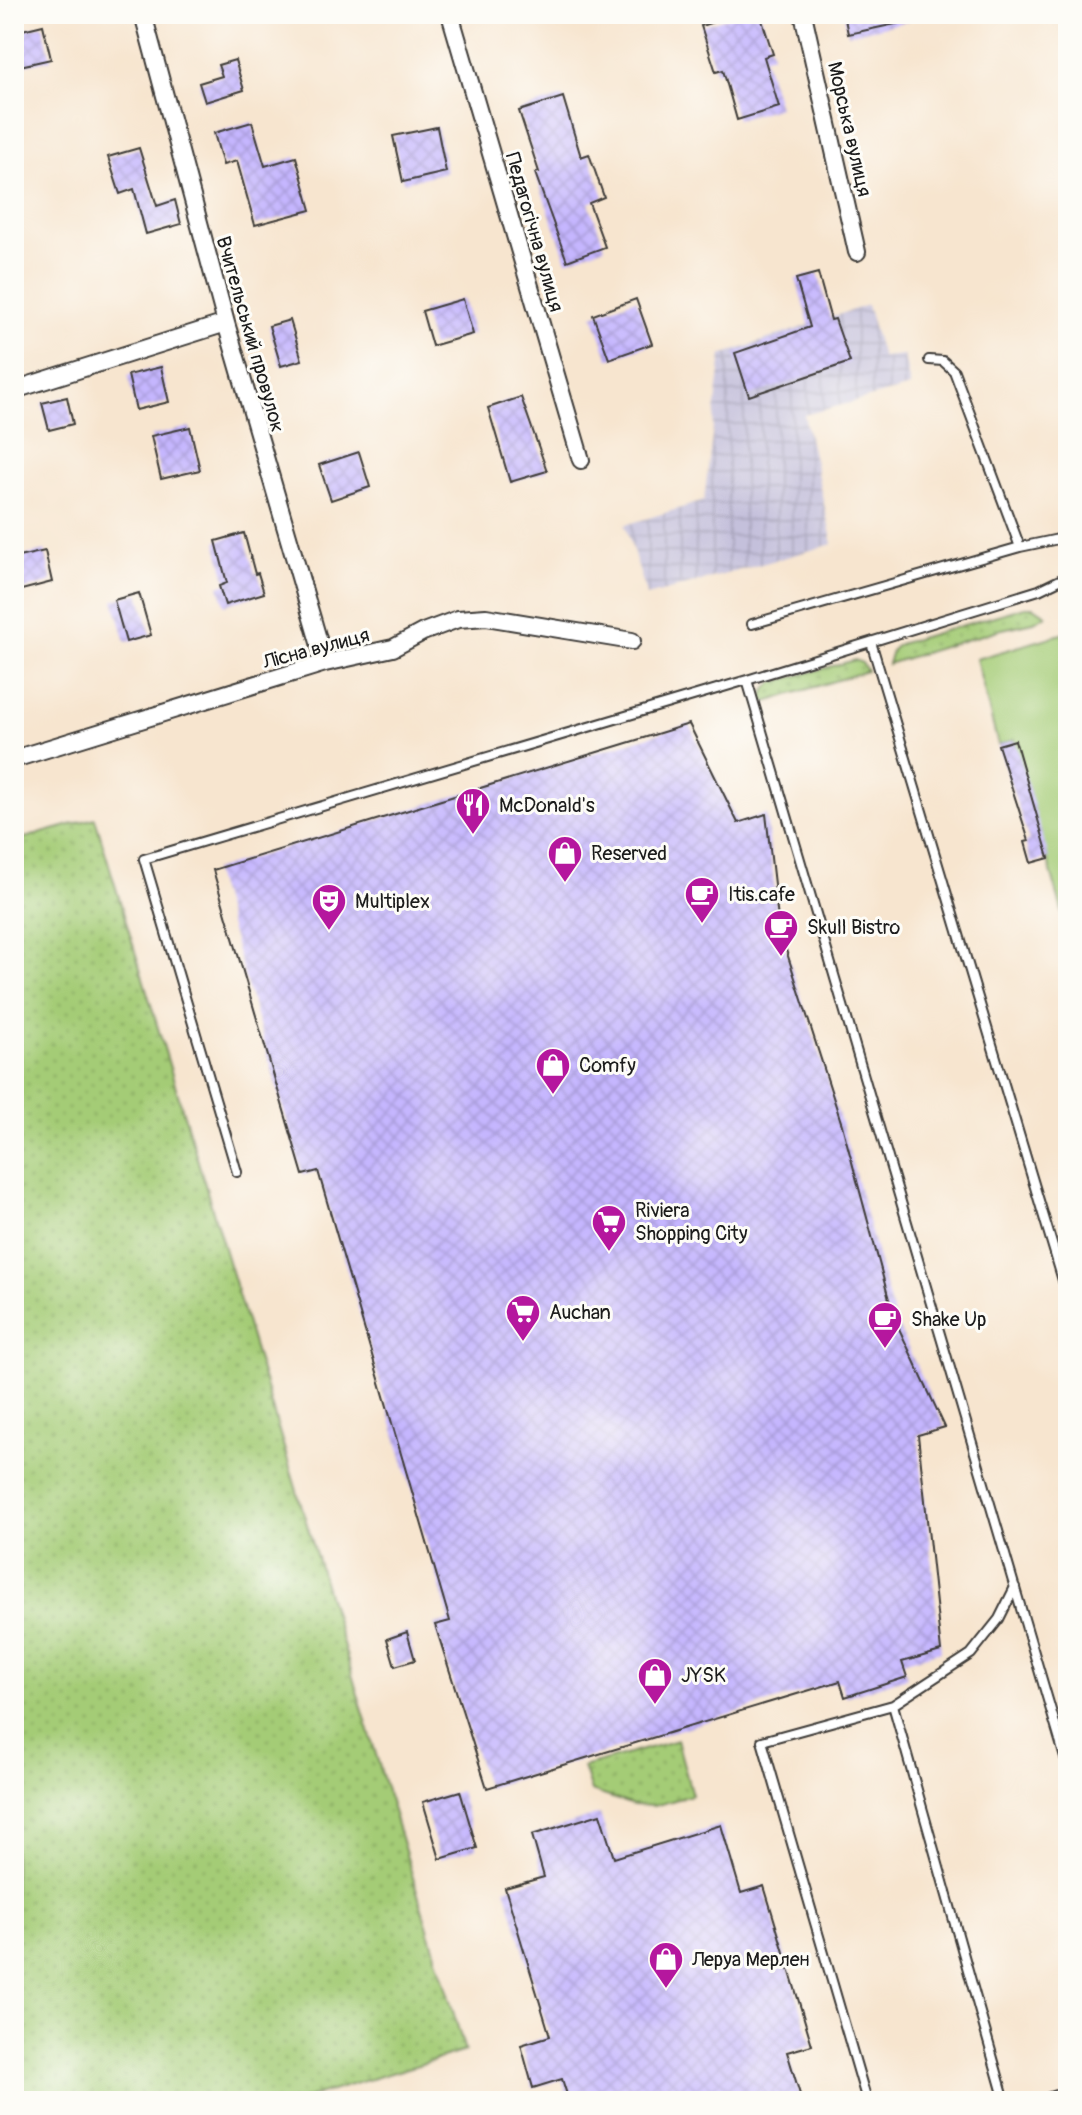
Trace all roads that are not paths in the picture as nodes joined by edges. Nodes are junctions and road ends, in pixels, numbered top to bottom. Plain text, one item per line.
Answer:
1 (143, 14) edge
2 (450, 14) edge
3 (803, 14) edge
4 (857, 252) dead end
5 (226, 323) junction
6 (929, 360) dead end
7 (14, 390) edge
8 (581, 460) dead end
9 (1068, 537) edge
10 (1020, 547) junction
11 (1068, 576) edge
12 (752, 624) dead end
13 (632, 641) dead end
14 (871, 642) junction
15 (325, 663) junction
16 (747, 680) junction
17 (14, 759) edge
18 (237, 1172) dead end
19 (1068, 1297) edge
20 (1015, 1587) junction
21 (893, 1705) junction
22 (1068, 1768) edge
23 (1068, 2091) edge
24 (867, 2101) edge
25 (1005, 2101) edge
26 (1038, 2101) edge

1 - 5 street, Вчительський провулок
2 - 8 street, Педагогічна вулиця
3 - 4 street, Морська вулиця
5 - 7 street
5 - 15 street, Вчительський провулок
6 - 10 lane
9 - 10 lane
10 - 12 lane
11 - 14 lane
13 - 15 street, Лісна вулиця
14 - 16 lane
14 - 19 lane
15 - 17 street, Лісна вулиця
16 - 18 lane
16 - 20 lane
20 - 21 lane
20 - 22 lane
21 - 24 lane
21 - 25 lane
23 - 26 lane

